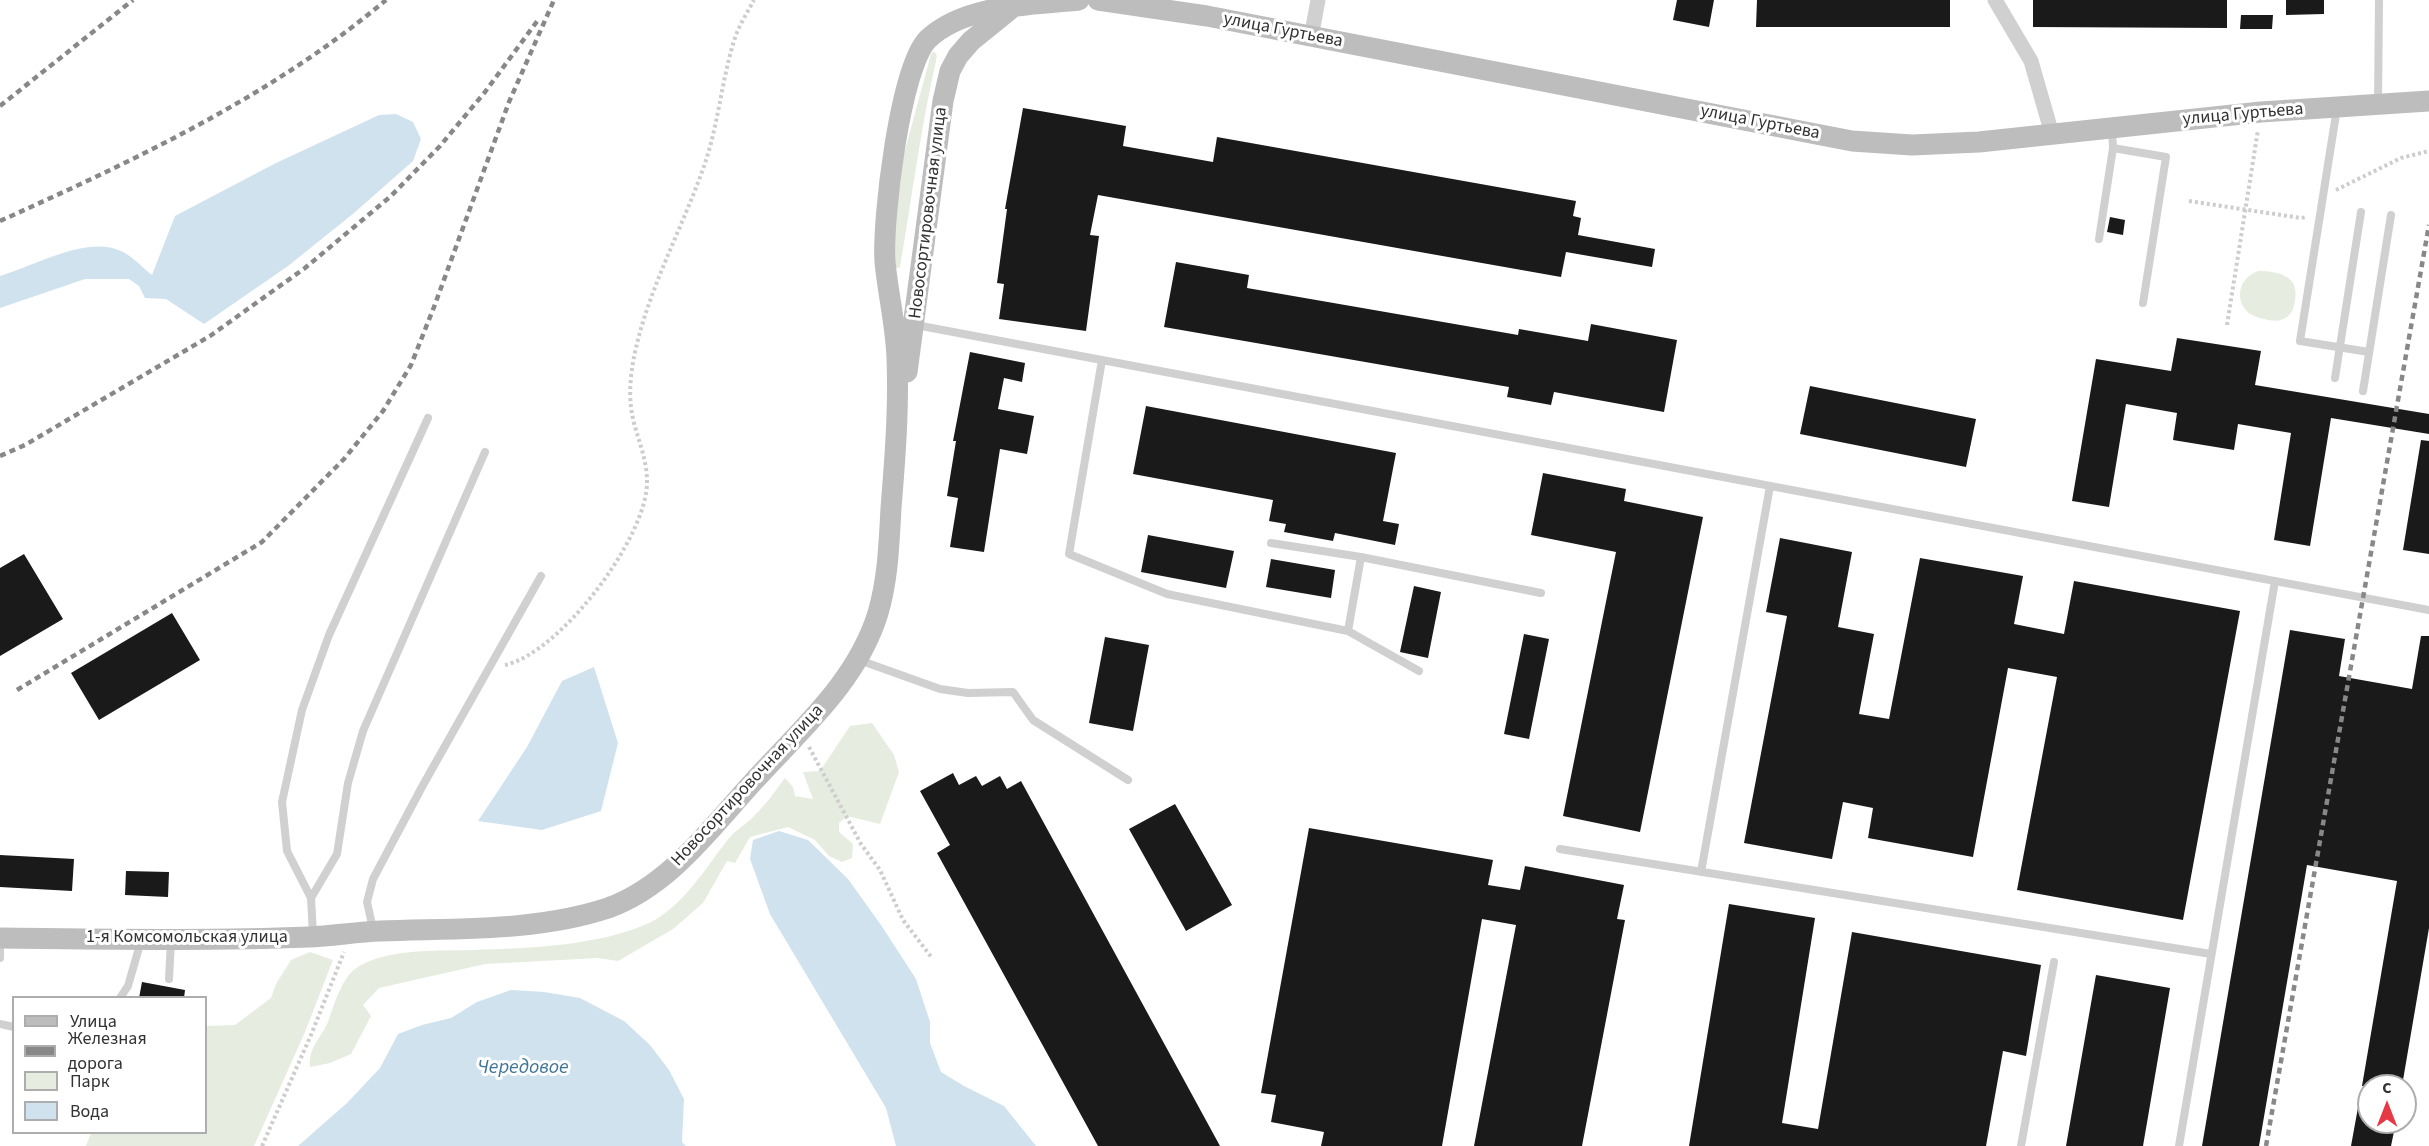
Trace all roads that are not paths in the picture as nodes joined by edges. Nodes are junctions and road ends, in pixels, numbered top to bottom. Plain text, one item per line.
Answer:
1 (1079, 0) edge
2 (1098, 0) edge
3 (1318, 0) edge
4 (1995, 0) edge
5 (2379, 0) edge
6 (1013, 3) edge
7 (1311, 38) junction
8 (2429, 101) edge
9 (2378, 104) junction
10 (2337, 107) junction
11 (2052, 134) junction
12 (2112, 138) junction
13 (2361, 212) dead end
14 (2391, 215) dead end
15 (2099, 239) dead end
16 (2143, 303) dead end
17 (914, 324) junction
18 (2339, 347) junction
19 (2369, 352) junction
20 (1102, 360) junction
21 (2334, 378) dead end
22 (2363, 391) dead end
23 (428, 418) dead end
24 (896, 445) junction
25 (486, 452) dead end
26 (1770, 486) junction
27 (1271, 543) dead end
28 (1362, 557) junction
29 (541, 576) dead end
30 (2275, 581) junction
31 (1541, 593) dead end
32 (2429, 610) edge
33 (1348, 631) junction
34 (857, 660) junction
35 (1419, 671) dead end
36 (1128, 780) dead end
37 (1560, 849) dead end
38 (1701, 872) junction
39 (311, 898) junction
40 (374, 931) junction
41 (313, 937) junction
42 (0, 938) edge
43 (171, 939) junction
44 (141, 940) junction
45 (2211, 954) junction
46 (0, 958) edge
47 (2054, 962) dead end
48 (169, 979) dead end
49 (121, 996) edge
50 (2021, 1146) edge
51 (2179, 1146) edge

1 - 6 main road
2 - 7 main road, улица Гуртьева
3 - 7 street
4 - 11 street
5 - 9 lane
6 - 17 main road, Новосортировочная улица
6 - 24 main road, Новосортировочная улица
7 - 11 main road, улица Гуртьева
8 - 9 main road, улица Гуртьева
9 - 10 main road, улица Гуртьева
10 - 12 main road, улица Гуртьева
10 - 18 lane
11 - 12 main road, улица Гуртьева
12 - 15 lane
12 - 16 lane
13 - 18 lane
14 - 19 lane
17 - 20 lane
17 - 24 main road, Новосортировочная улица
18 - 19 lane
18 - 21 lane
19 - 22 lane
20 - 26 lane
20 - 33 lane
23 - 39 lane
24 - 34 main road, Новосортировочная улица
25 - 39 lane
26 - 30 lane
26 - 38 lane
27 - 28 lane
28 - 31 lane
28 - 33 lane
29 - 40 lane
30 - 32 lane
30 - 45 lane
33 - 35 lane
34 - 36 lane
34 - 40 main road, Новосортировочная улица
37 - 38 lane
38 - 45 lane
39 - 41 lane
40 - 41 main road, 1-я Комсомольская улица
41 - 43 main road, 1-я Комсомольская улица
42 - 44 main road, 1-я Комсомольская улица
42 - 46 lane
43 - 44 main road, 1-я Комсомольская улица
43 - 48 lane
44 - 49 lane
45 - 51 lane
47 - 50 lane

